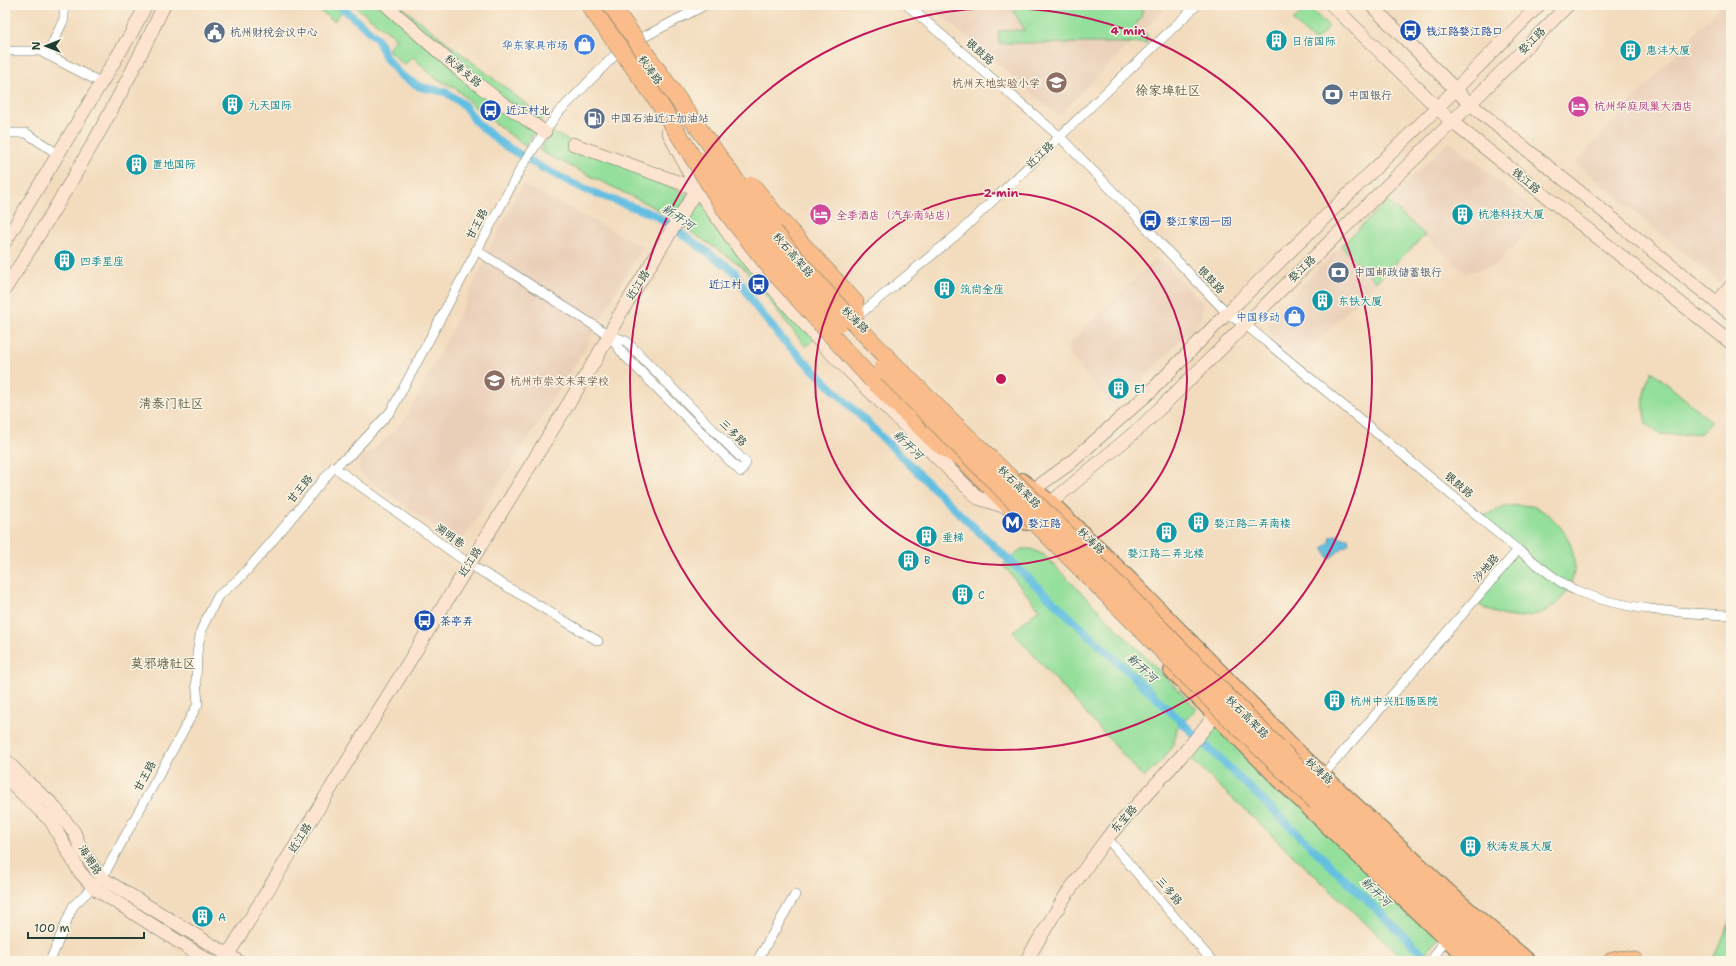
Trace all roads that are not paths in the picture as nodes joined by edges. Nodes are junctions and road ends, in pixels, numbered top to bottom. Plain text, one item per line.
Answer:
1 (64, 5) edge
2 (146, 5) edge
3 (164, 5) edge
4 (386, 5) edge
5 (585, 5) edge
6 (589, 5) edge
7 (596, 5) edge
8 (605, 5) edge
9 (612, 5) edge
10 (619, 5) edge
11 (705, 5) edge
12 (907, 5) edge
13 (1332, 5) edge
14 (1371, 5) edge
15 (1539, 5) edge
16 (1568, 5) edge
17 (1194, 6) edge
18 (632, 44) junction
19 (5, 51) edge
20 (618, 52) junction
21 (47, 54) junction
22 (102, 82) junction
23 (1454, 90) junction
24 (654, 103) junction
25 (1469, 103) junction
26 (1437, 108) junction
27 (1452, 122) junction
28 (545, 132) junction
29 (5, 133) edge
30 (1059, 136) junction
31 (573, 144) dead end
32 (58, 154) junction
33 (723, 170) junction
34 (710, 180) junction
35 (697, 189) junction
36 (5, 242) edge
37 (476, 250) junction
38 (1731, 286) edge
39 (5, 289) edge
40 (1717, 303) junction
41 (1227, 313) junction
42 (1731, 314) edge
43 (855, 318) junction
44 (1246, 324) junction
45 (837, 332) junction
46 (609, 335) junction
47 (1731, 343) edge
48 (822, 344) junction
49 (957, 456) junction
50 (334, 467) junction
51 (1033, 489) junction
52 (1051, 502) junction
53 (1009, 508) junction
54 (1026, 522) junction
55 (1518, 550) junction
56 (469, 564) junction
57 (1731, 615) edge
58 (598, 641) dead end
59 (1238, 690) junction
60 (1214, 716) junction
61 (5, 759) edge
62 (1323, 775) junction
63 (5, 777) edge
64 (1107, 838) junction
65 (98, 883) junction
66 (795, 895) dead end
67 (1446, 939) junction
68 (230, 959) edge
69 (1432, 959) edge
70 (50, 961) edge
71 (209, 961) edge
72 (757, 961) edge
73 (1026, 961) edge
74 (1212, 961) edge
75 (1471, 961) edge
76 (1486, 961) edge
77 (1508, 961) edge
78 (1529, 961) edge
79 (1612, 961) edge
80 (1635, 961) edge

1 - 21 street
2 - 22 main road
3 - 39 main road
4 - 28 main road, 秋涛支路
5 - 20 main road, 秋涛路
6 - 49 highway, bridge
7 - 76 highway, 秋石高架路, bridge
8 - 18 main road, 秋涛路
9 - 77 highway, 秋石高架路, bridge
10 - 43 highway, bridge
11 - 18 street
12 - 30 street, 银鼓路
13 - 26 main road, 钱江路
14 - 23 main road
15 - 23 main road, 婺江路
16 - 25 main road, 婺江路
17 - 30 street, 近江路
18 - 33 main road, 秋涛路
19 - 21 street
20 - 24 main road, 秋涛路
20 - 28 street, 甘王路
21 - 22 street
22 - 32 main road
23 - 25 main road
23 - 26 main road, 婺江路
24 - 34 main road, 秋涛路
24 - 35 main road
25 - 27 main road, 婺江路
25 - 40 main road
26 - 27 main road, 钱江路
26 - 41 main road, 婺江路
27 - 44 main road, 婺江路
27 - 47 main road, 钱江路
28 - 37 street, 甘王路
29 - 32 street
30 - 41 street, 银鼓路
30 - 43 street, 近江路
31 - 35 main road
32 - 36 main road
33 - 34 main road, 近江路
33 - 43 main road, 秋涛路
34 - 35 main road, 近江路
34 - 45 main road, 秋涛路
35 - 46 main road, 近江路
35 - 48 main road
37 - 46 street, 三多路
37 - 50 street, 甘王路
38 - 40 main road
40 - 42 main road
41 - 44 street, 银鼓路
41 - 51 main road, 婺江路
43 - 45 street, 近江路
43 - 51 main road, 秋涛路
44 - 52 main road, 婺江路
44 - 55 street, 银鼓路
45 - 48 street, 近江路
45 - 49 main road, 秋涛路
46 - 46 street, 三多路
46 - 56 main road, 近江路
48 - 53 main road
49 - 53 main road, 秋涛路
50 - 56 street, 溯明巷
50 - 65 street, 甘王路
51 - 52 main road, 秋涛路
51 - 53 main road, 婺江路
52 - 54 main road, 婺江路
52 - 59 main road, 秋涛路
53 - 54 main road, 秋涛路
54 - 60 main road, 秋涛路
55 - 57 street
55 - 62 street, 沙地路
56 - 58 street, 溯明巷
56 - 68 main road, 近江路
59 - 60 main road, 东宝路
59 - 62 main road, 秋涛路
60 - 64 main road, 东宝路
60 - 67 main road, 秋涛路
61 - 65 main road, 海潮路
62 - 78 main road, 秋涛路
63 - 65 main road, 海潮路
64 - 73 main road, 东宝路
64 - 74 street, 三多路
65 - 68 main road, 海潮路
65 - 70 street, 甘王路
65 - 71 main road, 海潮路
66 - 72 street
67 - 69 street
67 - 75 main road, 秋涛路
79 - 80 highway

